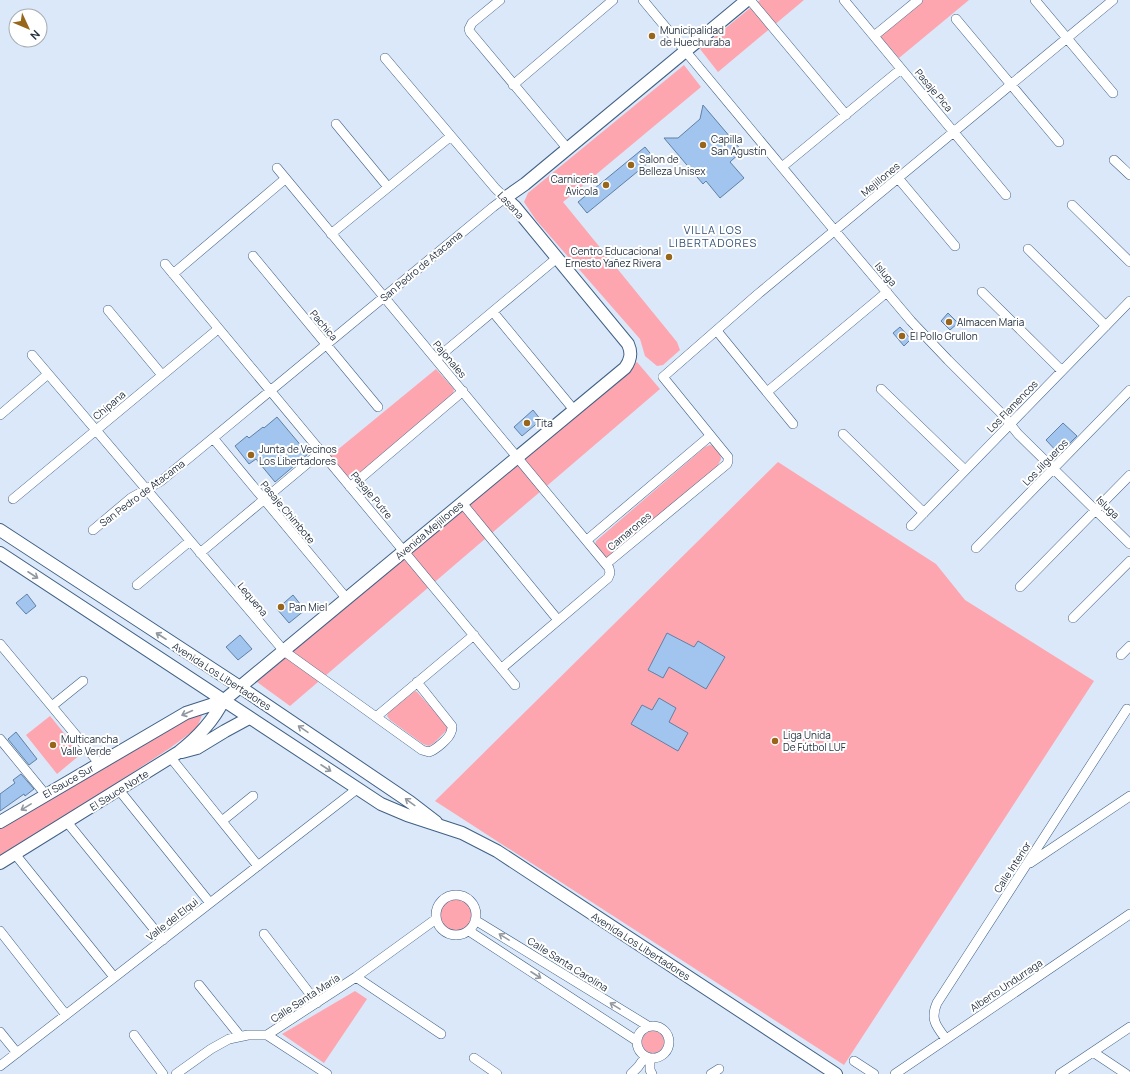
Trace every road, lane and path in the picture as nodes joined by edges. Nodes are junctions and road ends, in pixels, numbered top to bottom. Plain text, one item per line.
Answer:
1 (500, 0) edge
2 (613, 0) edge
3 (643, 0) edge
4 (747, 0) edge
5 (750, 0) edge
6 (844, 0) edge
7 (918, 0) edge
8 (1035, 0) edge
9 (1113, 0) edge
10 (956, 19) dead end
11 (874, 36) junction
12 (1067, 38) junction
13 (686, 51) junction
14 (385, 58) dead end
15 (901, 69) junction
16 (513, 85) junction
17 (1011, 85) junction
18 (1113, 93) dead end
19 (846, 114) junction
20 (336, 124) dead end
21 (954, 132) junction
22 (451, 136) junction
23 (1059, 142) dead end
24 (568, 148) junction
25 (1114, 160) dead end
26 (782, 167) junction
27 (277, 168) dead end
28 (1130, 175) edge
29 (898, 178) junction
30 (285, 179) junction
31 (388, 187) junction
32 (1006, 195) dead end
33 (505, 198) junction
34 (1072, 205) dead end
35 (835, 231) junction
36 (331, 234) junction
37 (955, 246) dead end
38 (1028, 249) dead end
39 (253, 256) dead end
40 (557, 258) junction
41 (1130, 262) edge
42 (165, 264) dead end
43 (173, 274) junction
44 (887, 292) junction
45 (982, 292) dead end
46 (384, 297) junction
47 (1130, 301) edge
48 (108, 310) dead end
49 (493, 312) junction
50 (1106, 326) junction
51 (218, 328) junction
52 (717, 331) junction
53 (326, 345) junction
54 (32, 355) dead end
55 (631, 356) joint
56 (436, 359) junction
57 (1062, 371) junction
58 (48, 374) junction
59 (162, 375) junction
60 (881, 389) dead end
61 (1130, 390) edge
62 (270, 391) junction
63 (463, 391) junction
64 (767, 392) junction
65 (378, 407) dead end
66 (574, 410) junction
67 (0, 415) edge
68 (793, 424) dead end
69 (1010, 424) junction
70 (96, 430) junction
71 (843, 434) dead end
72 (710, 436) junction
73 (213, 438) junction
74 (321, 452) junction
75 (517, 457) junction
76 (1053, 469) junction
77 (965, 470) junction
78 (1130, 475) edge
79 (350, 487) junction
80 (146, 490) junction
81 (13, 499) dead end
82 (264, 500) junction
83 (462, 503) junction
84 (1096, 510) junction
85 (924, 513) junction
86 (911, 526) dead end
87 (0, 530) edge
88 (93, 530) dead end
89 (587, 540) junction
90 (190, 542) junction
91 (1130, 544) edge
92 (976, 548) dead end
93 (404, 551) junction
94 (0, 553) edge
95 (200, 553) junction
96 (1130, 561) edge
97 (606, 564) junction
98 (137, 586) dead end
99 (1020, 587) dead end
100 (346, 599) junction
101 (1073, 618) dead end
102 (558, 620) junction
103 (474, 635) junction
104 (0, 644) edge
105 (1130, 646) edge
106 (284, 651) junction
107 (1121, 655) dead end
108 (502, 668) junction
109 (83, 681) dead end
110 (417, 682) junction
111 (515, 685) dead end
112 (240, 687) junction
113 (223, 701) junction
114 (52, 706) junction
115 (1127, 709) dead end
116 (376, 717) junction
117 (250, 718) junction
118 (0, 739) edge
119 (175, 755) junction
120 (99, 764) junction
121 (357, 789) junction
122 (118, 790) junction
123 (46, 795) junction
124 (253, 796) dead end
125 (1130, 796) edge
126 (222, 821) junction
127 (0, 822) edge
128 (67, 822) junction
129 (441, 825) junction
130 (15, 854) junction
131 (0, 863) edge
132 (1027, 865) junction
133 (258, 866) junction
134 (210, 903) junction
135 (1130, 914) edge
136 (436, 919) junction
137 (476, 920) junction
138 (469, 930) junction
139 (0, 931) edge
140 (264, 934) dead end
141 (163, 940) junction
142 (114, 977) junction
143 (356, 978) junction
144 (199, 985) dead end
145 (317, 1003) junction
146 (66, 1014) junction
147 (648, 1026) junction
148 (1130, 1027) edge
149 (0, 1032) edge
150 (441, 1034) dead end
151 (134, 1035) dead end
152 (267, 1035) junction
153 (240, 1036) junction
154 (946, 1040) junction
155 (637, 1041) junction
156 (1093, 1052) junction
157 (17, 1053) junction
158 (648, 1057) junction
159 (474, 1058) dead end
160 (854, 1060) dead end
161 (0, 1066) edge
162 (719, 1068) dead end
163 (163, 1074) edge
164 (176, 1074) edge
165 (327, 1074) edge
166 (497, 1074) edge
167 (631, 1074) edge
168 (652, 1074) edge
169 (711, 1074) edge
170 (836, 1074) edge
171 (874, 1074) edge
172 (895, 1074) edge
173 (1060, 1074) edge
174 (1126, 1074) edge

1 - 16 street
2 - 16 street
3 - 13 street, Isluga
4 - 13 street, San Pedro de Atacama
5 - 19 street
6 - 11 street, Pasaje Pica
7 - 11 street
8 - 12 street
9 - 12 street, Mejillones
10 - 17 street
11 - 15 street, Pasaje Pica
12 - 17 street, Mejillones
12 - 18 street
13 - 24 street, San Pedro de Atacama
13 - 26 street, Isluga
14 - 22 street, Lasana
15 - 19 street
15 - 21 street, Pasaje Pica
16 - 24 street
17 - 21 street, Mejillones
17 - 23 street
19 - 26 street
20 - 31 street
21 - 29 street, Mejillones
21 - 32 street, Pasaje Pica
22 - 31 street
22 - 33 street, Lasana
24 - 33 street, San Pedro de Atacama
25 - 28 street
26 - 35 street, Isluga
27 - 30 street, Pajonales
29 - 35 street, Mejillones
29 - 37 street
30 - 36 street, Pajonales
30 - 43 street
31 - 36 street
33 - 40 street, Lasana
33 - 46 street, San Pedro de Atacama
34 - 41 street
35 - 44 street, Isluga
35 - 52 street, Mejillones
36 - 46 street, Pajonales
38 - 50 street
39 - 53 street, Pachica
40 - 49 street
40 - 55 street, Lasana
42 - 43 street, Pasaje Putre
43 - 51 street, Pasaje Putre
44 - 64 street
44 - 69 street, Isluga
45 - 57 street
46 - 53 street, San Pedro de Atacama
46 - 56 street, Pajonales
47 - 50 street, Los Flamencos
48 - 59 street
49 - 56 street
49 - 66 street
50 - 57 street, Los Flamencos
51 - 59 street, Chipana
51 - 62 street, Pasaje Putre
52 - 64 street
52 - 72 street, Mejillones
53 - 62 street, San Pedro de Atacama
53 - 65 street, Pachica
54 - 58 street, Lequena
55 - 66 street, Avenida Mejillones
56 - 63 street, Pajonales
57 - 69 street, Los Flamencos
58 - 67 street
58 - 70 street, Lequena
59 - 70 street, Chipana
60 - 77 street
61 - 76 street, Los Jilgueros
62 - 73 street, San Pedro de Atacama
62 - 74 street, Pasaje Putre
63 - 75 street, Pajonales
63 - 79 street
64 - 68 street
66 - 75 street, Avenida Mejillones
69 - 76 street, Isluga
69 - 77 street, Los Flamencos
70 - 80 street, Lequena
70 - 81 street, Chipana
71 - 85 street
72 - 89 street, Camarones
72 - 97 street, Camarones
73 - 80 street, San Pedro de Atacama
73 - 82 street, Pasaje Chimbote
74 - 79 street, Pasaje Putre
74 - 82 street
75 - 83 street, Avenida Mejillones
75 - 89 street, Pajonales
76 - 84 street, Isluga
76 - 92 street, Los Jilgueros
77 - 85 street, Los Flamencos
78 - 84 street
79 - 93 street, Pasaje Putre
80 - 88 street, San Pedro de Atacama
80 - 90 street, Lequena
82 - 95 street
82 - 100 street, Pasaje Chimbote
83 - 93 street, Avenida Mejillones
83 - 102 street
84 - 91 street, Isluga
84 - 99 street
85 - 86 street, Los Flamencos
112 -> 87 street, Avenida Los Libertadores
89 - 97 street, Pajonales
90 - 95 street, Lequena
90 - 98 street
93 - 100 street, Avenida Mejillones
93 - 103 street, Pasaje Putre
94 -> 113 street, Avenida Los Libertadores
95 - 106 street, Lequena
96 - 101 street
97 - 102 street, Camarones
100 - 106 street, Avenida Mejillones
102 - 108 street, Camarones
103 - 108 street, Pasaje Putre
103 - 110 street
104 - 114 street
105 - 107 street
106 - 112 street, Avenida Mejillones
106 - 116 street, Lequena
108 - 111 street, Pasaje Putre
109 - 114 street
110 - 116 street
110 - 116 street, Lequena
112 - 113 street, Avenida Mejillones
129 -> 112 street, Avenida Los Libertadores
113 - 117 street, Avenida Los Libertadores
113 - 119 street, El Sauce Norte
113 -> 120 street, El Sauce Sur
114 - 120 street
115 - 132 street, Calle Interior
117 - 119 street
117 -> 121 street, Avenida Los Libertadores
118 - 123 street
119 - 122 street, El Sauce Norte
119 - 126 street
120 - 123 street, El Sauce Sur
121 - 129 street, Avenida Los Libertadores
121 - 133 street, Valle del Elqui
122 - 128 street, El Sauce Norte
122 - 134 street
123 -> 127 street, El Sauce Sur
124 - 126 street
125 - 132 street
126 - 133 street
128 - 130 street, El Sauce Norte
128 - 141 street
129 - 170 street, Avenida Los Libertadores
130 - 131 street, El Sauce Norte
130 - 142 street
132 - 154 street, Calle Interior
133 - 134 street, Valle del Elqui
134 - 141 street, Valle del Elqui
135 - 154 street, Alberto Undurraga
136 - 137 street
136 - 138 street
136 - 143 street, Calle Santa María
137 - 138 street
147 -> 137 street, Calle Santa Carolina
138 -> 155 street
139 - 146 street
140 - 145 street
141 - 142 street, Valle del Elqui
142 - 146 street, Valle del Elqui
143 - 145 street, Calle Santa María
143 - 150 street
144 - 153 street
145 - 152 street, Calle Santa María
146 - 157 street, Valle del Elqui
147 - 155 street
147 - 158 street
148 - 156 street
149 - 157 street
151 - 163 street
152 - 153 street, Calle Santa María
152 - 165 street
153 - 164 street, Calle Santa María
154 - 172 street, Alberto Undurraga
155 - 158 street
156 - 173 street
156 - 174 street
157 - 161 street, Valle del Elqui
158 - 167 street
158 - 168 street
159 - 166 street
160 - 171 street
162 - 169 street

